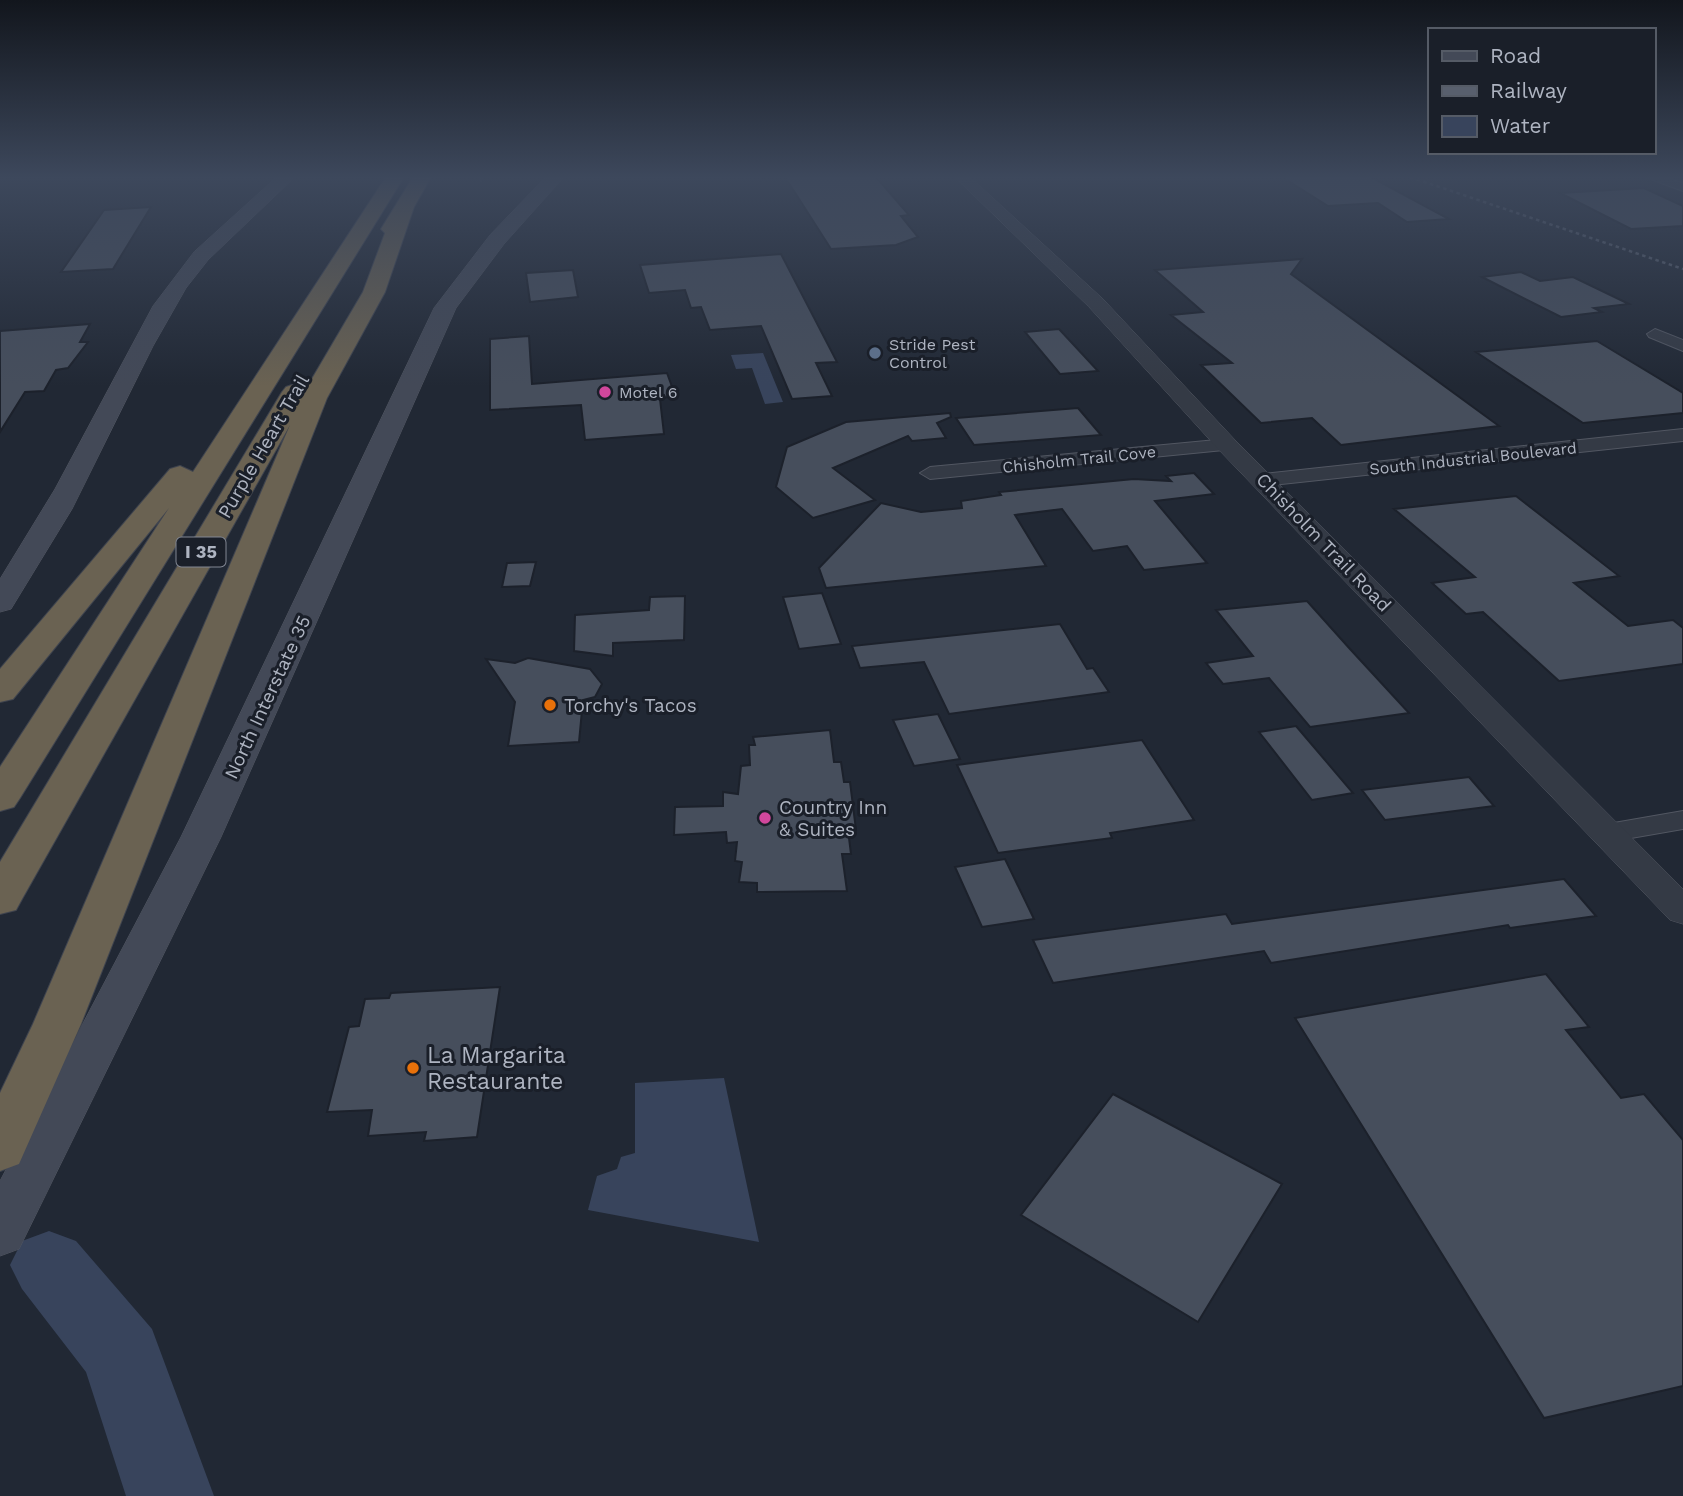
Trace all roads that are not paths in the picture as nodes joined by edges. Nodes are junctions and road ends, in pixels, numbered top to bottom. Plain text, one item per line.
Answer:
1 (213, 247) edge
2 (350, 247) edge
3 (368, 247) edge
4 (385, 247) edge
5 (490, 247) edge
6 (1036, 247) edge
7 (346, 251) junction
8 (1655, 334) dead end
9 (1683, 346) edge
10 (1683, 435) edge
11 (1227, 445) junction
12 (930, 473) dead end
13 (1263, 480) junction
14 (0, 603) edge
15 (0, 691) edge
16 (0, 798) edge
17 (1683, 820) edge
18 (1608, 833) junction
19 (0, 899) edge
20 (1683, 911) edge
21 (0, 1149) edge
22 (0, 1233) edge

1 - 14 main road
2 - 7 highway, Purple Heart Trail / I 35
3 - 19 highway, Purple Heart Trail / I 35
4 - 21 highway
5 - 22 main road, North Interstate 35
6 - 11 street, Chisholm Trail Road
7 - 15 highway
7 - 16 highway, Purple Heart Trail / I 35
8 - 9 street
10 - 13 street, South Industrial Boulevard
11 - 12 street, Chisholm Trail Cove
11 - 13 street, Chisholm Trail Road
13 - 18 street, Chisholm Trail Road
17 - 18 street
18 - 20 street, Chisholm Trail Road

